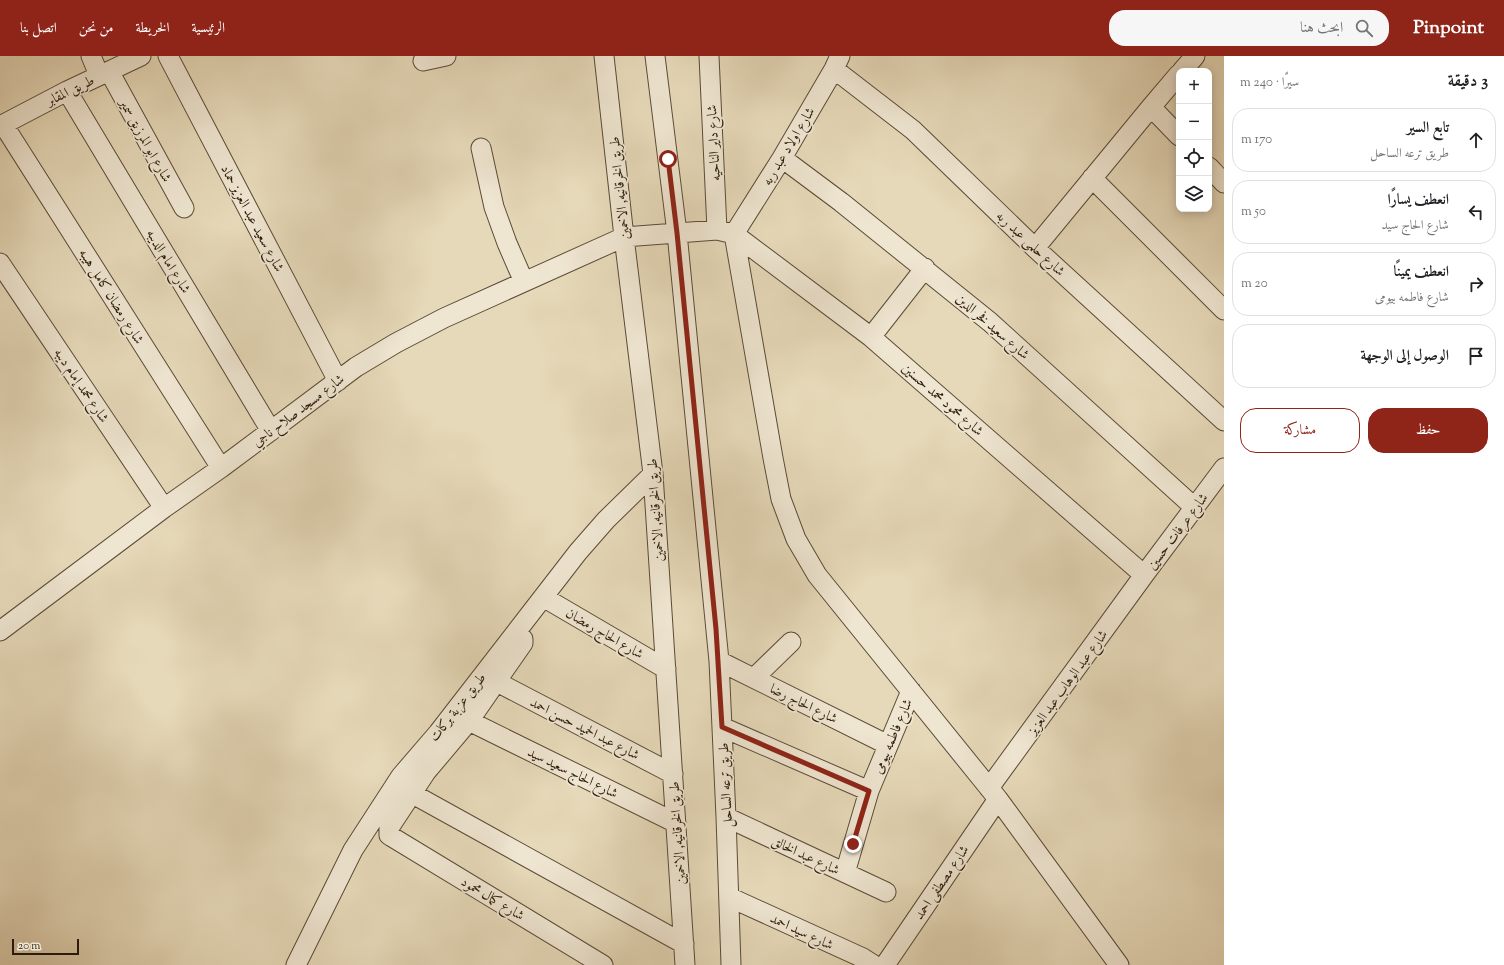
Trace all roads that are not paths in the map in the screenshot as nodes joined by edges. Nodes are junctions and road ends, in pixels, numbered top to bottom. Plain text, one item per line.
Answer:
1 (91, 56) edge
2 (141, 56) edge
3 (168, 56) edge
4 (446, 56) edge
5 (604, 56) edge
6 (655, 56) edge
7 (709, 56) edge
8 (1195, 56) edge
9 (423, 61) dead end
10 (837, 63) edge
11 (1185, 68) edge
12 (104, 73) junction
13 (1176, 78) edge
14 (67, 91) junction
15 (1151, 107) junction
16 (1, 125) edge
17 (1176, 133) edge
18 (481, 148) dead end
19 (782, 158) junction
20 (1212, 170) edge
21 (1092, 178) junction
22 (1224, 183) edge
23 (184, 208) dead end
24 (725, 232) junction
25 (677, 233) junction
26 (624, 237) junction
27 (1035, 248) junction
28 (0, 263) edge
29 (925, 268) junction
30 (524, 282) junction
31 (1224, 310) edge
32 (871, 337) junction
33 (338, 381) junction
34 (1224, 422) edge
35 (271, 431) junction
36 (221, 468) junction
37 (1224, 468) edge
38 (653, 474) junction
39 (1194, 507) junction
40 (164, 508) junction
41 (1144, 575) junction
42 (543, 597) junction
43 (519, 629) junction
44 (0, 631) edge
45 (791, 642) dead end
46 (719, 661) junction
47 (666, 669) junction
48 (754, 678) junction
49 (497, 682) junction
50 (911, 691) junction
51 (469, 721) junction
52 (722, 727) junction
53 (888, 745) junction
54 (673, 774) junction
55 (869, 791) junction
56 (411, 793) junction
57 (993, 794) junction
58 (726, 817) junction
59 (676, 823) junction
60 (845, 873) junction
61 (886, 892) dead end
62 (729, 897) junction
63 (684, 944) junction
64 (296, 965) edge
65 (603, 965) edge
66 (685, 965) edge
67 (732, 965) edge
68 (874, 965) edge
69 (885, 965) edge
70 (1119, 965) edge

1 - 12 street, شارع ابو المرزيق سمير
2 - 12 street, طريق المقابر
3 - 33 street, شارع سعيد عبد العزيز حماد
4 - 9 street
5 - 26 street, طريق الخرقانيه, الاخمين
6 - 25 street, طريق ترعه الساحل
7 - 24 street, شارع داير الناحيه
8 - 11 street
10 - 19 street, شارع اولاد عبد ربه
10 - 27 street, شارع حلمى عبد ربه
12 - 14 street, طريق المقابر
12 - 23 street, شارع ابو المرزيق سمير
13 - 15 street
14 - 16 street, طريق المقابر
14 - 35 street, شارع امام الديبه
15 - 17 street
15 - 21 street
16 - 36 street, شارع رمضان كامل هيبه
18 - 30 street
19 - 24 street, شارع اولاد عبد ربه
19 - 29 street, شارع سعيد فخر الدين
20 - 22 street
21 - 27 street
21 - 31 street
24 - 25 street, شارع مسجد صلاح ناجي
24 - 32 street, شارع محمود محمد حسنين
24 - 50 street, شارع داير الناحيه
25 - 26 street, شارع مسجد صلاح ناجي
25 - 46 street, طريق ترعه الساحل
26 - 30 street, شارع مسجد صلاح ناجي
26 - 38 street, طريق الخرقانيه, الاخمين
27 - 34 street, شارع حلمى عبد ربه
28 - 40 street, شارع محمد إمام ديبه
29 - 32 street
29 - 39 street, شارع سعيد فخر الدين
30 - 33 street, شارع مسجد صلاح ناجي
32 - 41 street, شارع محمود محمد حسنين
33 - 35 street, شارع مسجد صلاح ناجي
35 - 36 street, شارع مسجد صلاح ناجي
36 - 40 street, شارع مسجد صلاح ناجي
37 - 39 street, شارع عرفات حسين
38 - 42 street, طريق عزبة بركات
38 - 47 street, طريق الخرقانيه, الاخمين
39 - 41 street, شارع عرفات حسين
40 - 44 street, شارع مسجد صلاح ناجي
41 - 57 street, شارع عبد الوهاب عبد العزيز
42 - 43 street, طريق عزبة بركات
42 - 47 street, شارع الحاج رمضان
43 - 49 street
43 - 64 street, طريق عزبة بركات
45 - 48 street
46 - 48 street, شارع الحاج رضا
46 - 52 street, طريق ترعه الساحل
47 - 54 street, طريق الخرقانيه, الاخمين
48 - 53 street, شارع الحاج رضا
49 - 51 street
49 - 54 street, شارع عبد الحميد حسن احمد
50 - 53 street, شارع فاطمه بيومى
50 - 57 street, شارع داير الناحيه
51 - 56 street
51 - 59 street, شارع الحاج سعيد سيد
52 - 55 street
52 - 58 street, طريق ترعه الساحل
53 - 55 street, شارع فاطمه بيومى
54 - 59 street, طريق الخرقانيه, الاخمين
55 - 60 street, شارع فاطمه بيومى
56 - 63 street
56 - 65 street, شارع كمال محمود
57 - 69 street, شارع مصطفى احمد
57 - 70 street, شارع داير الناحيه
58 - 60 street, شارع عبد الخالق
58 - 62 street, طريق ترعه الساحل
59 - 63 street, طريق الخرقانيه, الاخمين
60 - 61 street, شارع عبد الخالق
62 - 67 street, طريق ترعه الساحل
62 - 68 street, شارع سيد احمد
63 - 66 street, طريق الخرقانيه, الاخمين

